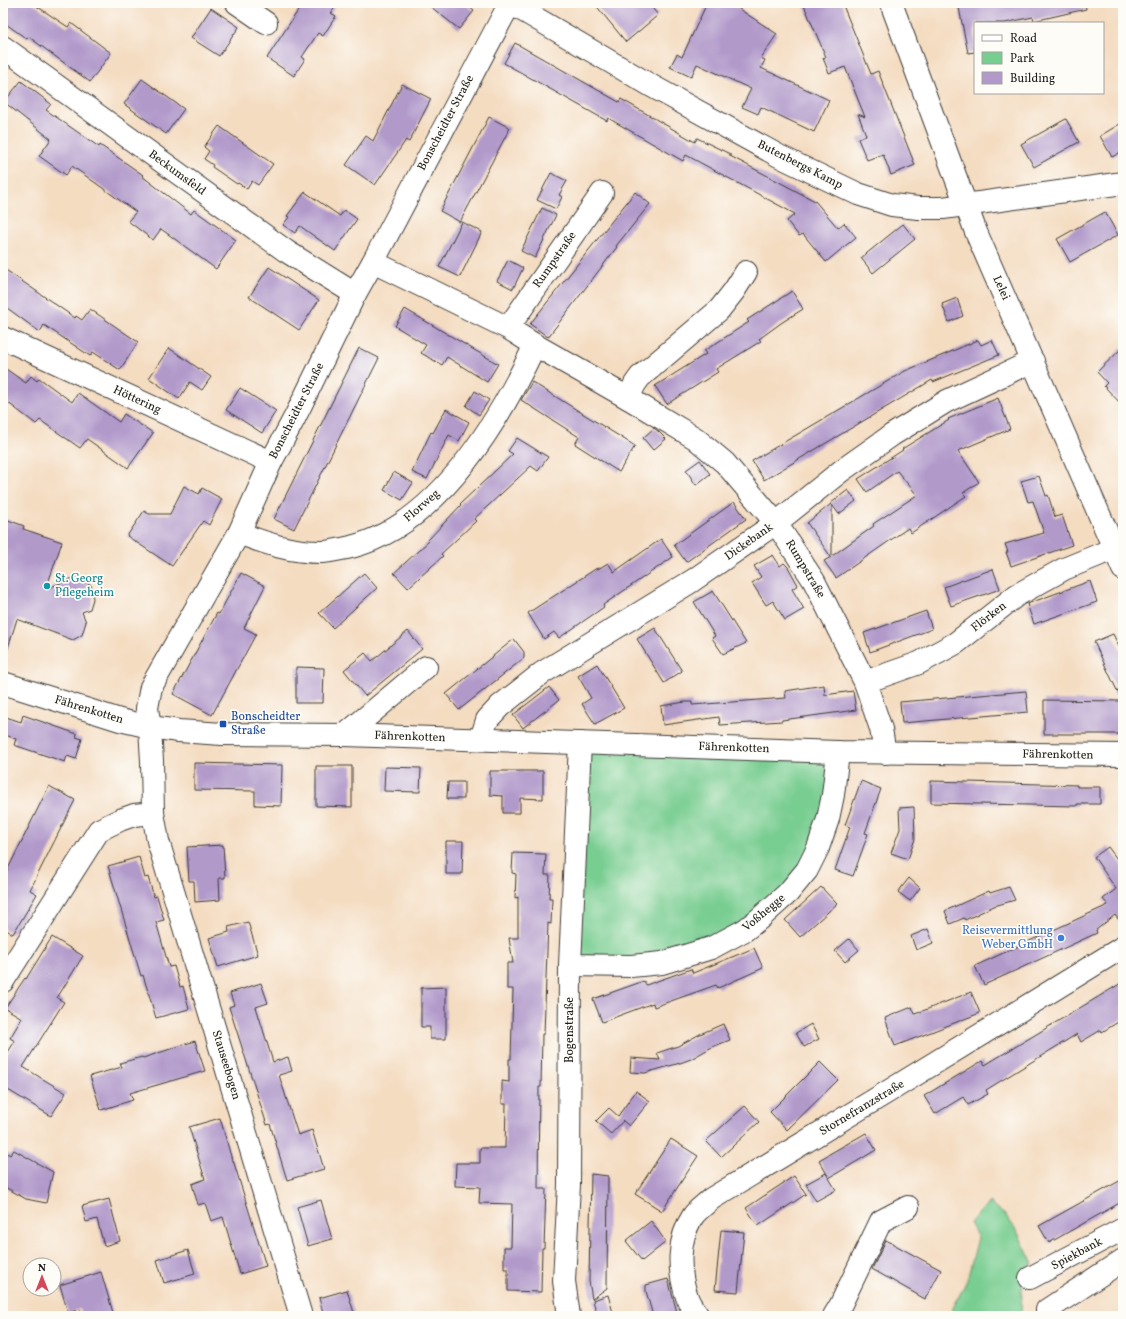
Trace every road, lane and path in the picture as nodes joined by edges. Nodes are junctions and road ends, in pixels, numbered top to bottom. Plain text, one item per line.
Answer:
1 (237, 3) edge
2 (510, 3) edge
3 (891, 3) edge
4 (266, 23) dead end
5 (3, 48) edge
6 (1123, 184) edge
7 (602, 193) dead end
8 (966, 204) junction
9 (373, 262) junction
10 (746, 272) dead end
11 (355, 294) junction
12 (508, 328) junction
13 (3, 338) edge
14 (535, 346) junction
15 (1033, 361) junction
16 (628, 398) junction
17 (271, 462) junction
18 (776, 523) junction
19 (239, 534) junction
20 (1118, 546) edge
21 (1123, 569) edge
22 (426, 667) dead end
23 (865, 682) junction
24 (3, 683) edge
25 (150, 727) junction
26 (345, 735) junction
27 (481, 739) junction
28 (580, 743) junction
29 (838, 752) junction
30 (885, 753) junction
31 (1123, 755) edge
32 (153, 813) junction
33 (1123, 947) edge
34 (570, 965) junction
35 (3, 981) edge
36 (908, 1207) dead end
37 (1123, 1229) edge
38 (1123, 1260) edge
39 (1030, 1278) dead end
40 (1048, 1310) dead end
41 (301, 1316) edge
42 (569, 1316) edge
43 (698, 1316) edge
44 (834, 1316) edge

1 - 4 street
2 - 8 street, Butenbergs Kamp
2 - 9 street, Bonscheidter Straße
3 - 8 street, Lelei
5 - 11 street, Beckumsfeld
6 - 8 street, Butenbergs Kamp
7 - 12 street, Rumpstraße
8 - 15 street, Lelei
9 - 11 street, Bonscheidter Straße
9 - 12 street, Rumpstraße
10 - 16 street
11 - 17 street, Bonscheidter Straße
12 - 14 street, Rumpstraße
13 - 17 street, Höttering
14 - 16 street, Rumpstraße
14 - 19 street, Florweg
15 - 18 street, Dickebank
15 - 20 street, Lelei
16 - 18 street, Rumpstraße
17 - 19 street, Bonscheidter Straße
18 - 23 street, Rumpstraße
18 - 27 street, Dickebank
19 - 25 street, Bonscheidter Straße
20 - 21 street, Lelei
20 - 23 street, Flörken
22 - 26 street, Fährenkotten
23 - 30 street, Rumpstraße
24 - 25 street, Fährenkotten
25 - 26 street, Fährenkotten
25 - 32 street, Bonscheidter Straße
26 - 27 street, Fährenkotten
27 - 28 street, Fährenkotten
28 - 29 street, Fährenkotten
28 - 34 street, Bogenstraße
29 - 30 street, Fährenkotten
29 - 34 street, Voßhegge
30 - 31 street, Fährenkotten
32 - 35 street
32 - 41 street, Stauseebogen
33 - 43 street, Stornefranzstraße
34 - 42 street, Bogenstraße
36 - 44 street
37 - 39 street, Spiekbank
38 - 40 street

